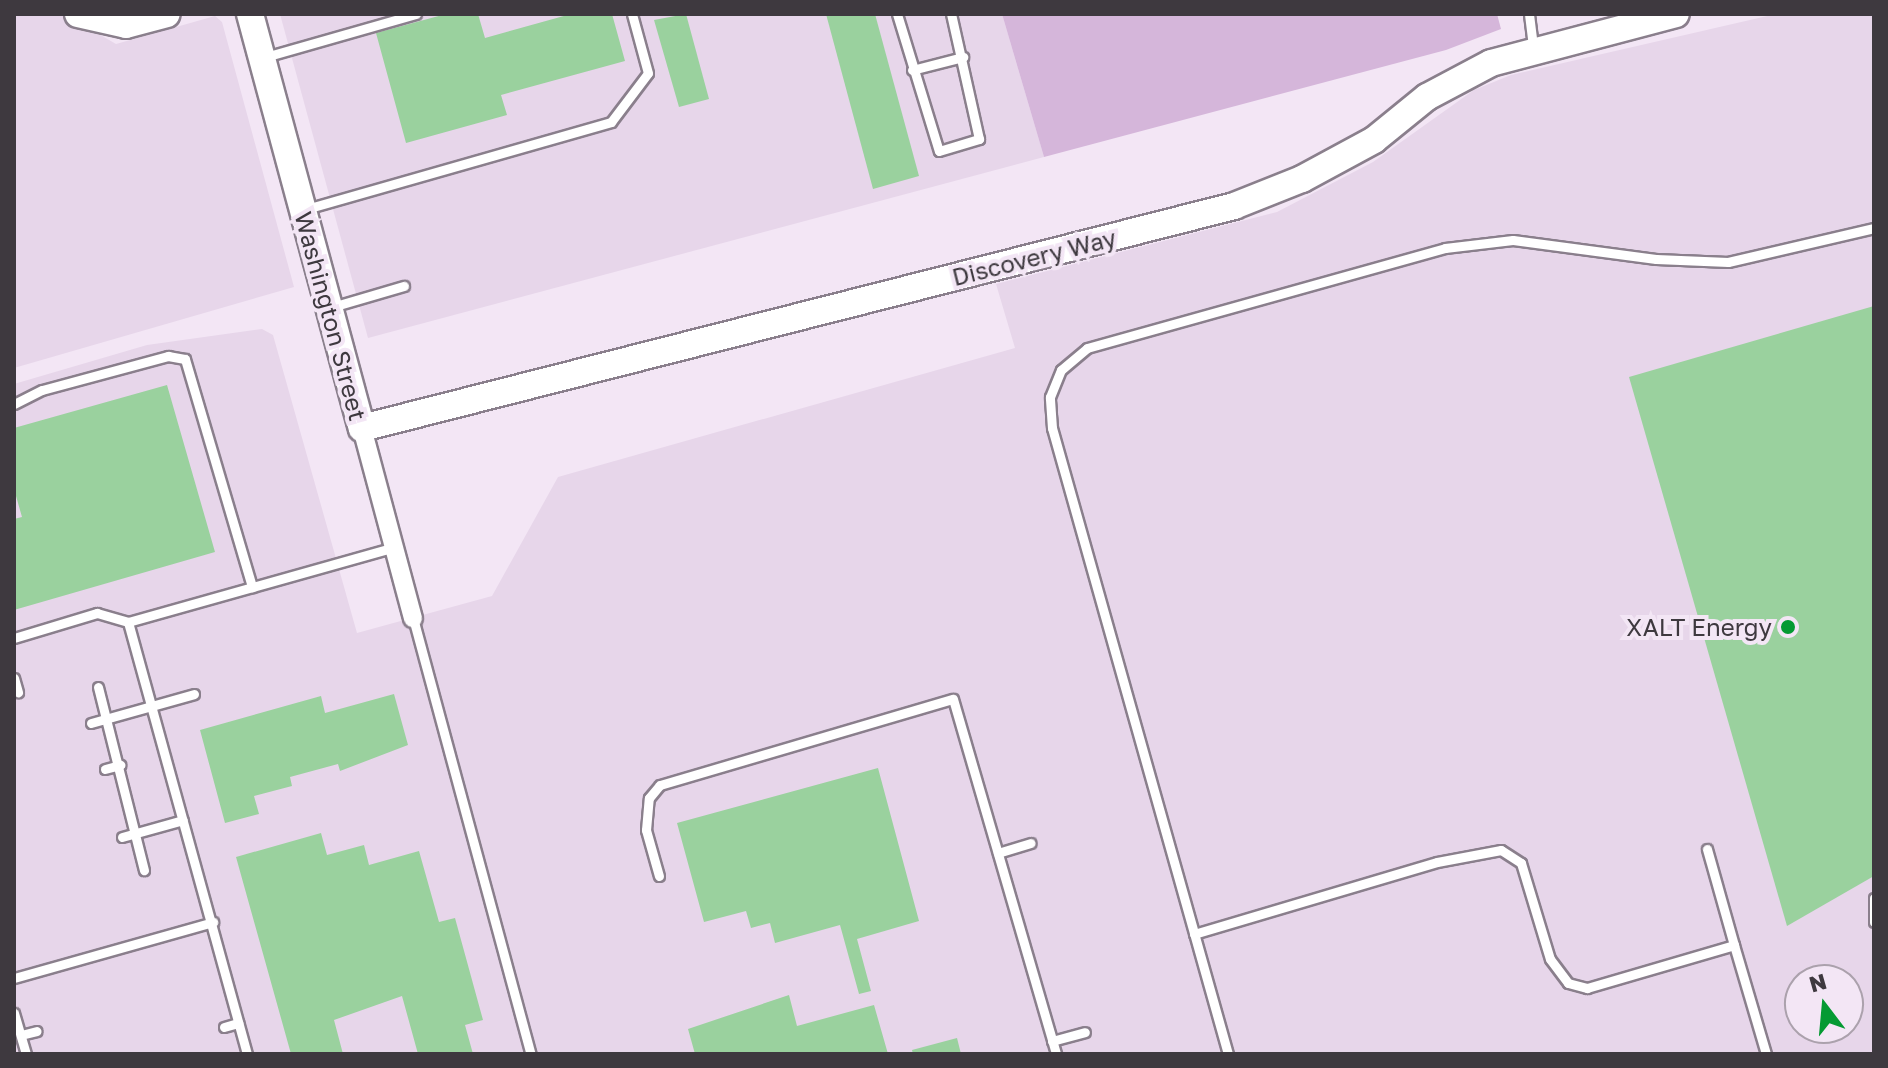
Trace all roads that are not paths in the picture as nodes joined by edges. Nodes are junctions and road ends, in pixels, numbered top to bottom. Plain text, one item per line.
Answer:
1 (78, 14) edge
2 (167, 14) edge
3 (250, 14) edge
4 (632, 14) edge
5 (897, 14) edge
6 (951, 14) edge
7 (1529, 14) edge
8 (1676, 14) edge
9 (411, 15) edge
10 (1533, 52) junction
11 (963, 57) junction
12 (261, 58) junction
13 (912, 70) junction
14 (303, 210) junction
15 (1874, 228) edge
16 (404, 286) dead end
17 (329, 308) junction
18 (14, 404) edge
19 (362, 428) junction
20 (395, 547) junction
21 (252, 587) junction
22 (413, 618) joint
23 (128, 622) junction
24 (14, 638) edge
25 (14, 678) edge
26 (98, 687) dead end
27 (18, 692) dead end
28 (194, 694) dead end
29 (152, 706) junction
30 (106, 719) junction
31 (91, 723) dead end
32 (120, 765) junction
33 (105, 769) dead end
34 (183, 820) junction
35 (139, 832) junction
36 (122, 837) dead end
37 (1031, 843) dead end
38 (1707, 849) dead end
39 (998, 853) junction
40 (144, 870) dead end
41 (659, 876) dead end
42 (1874, 898) edge
43 (213, 922) junction
44 (1874, 922) edge
45 (1194, 934) junction
46 (1734, 945) junction
47 (225, 976) junction
48 (14, 978) edge
49 (211, 981) dead end
50 (14, 1013) edge
51 (238, 1023) junction
52 (224, 1027) dead end
53 (37, 1031) dead end
54 (1085, 1032) dead end
55 (21, 1035) junction
56 (1052, 1041) junction
57 (26, 1054) edge
58 (247, 1054) edge
59 (531, 1054) edge
60 (1056, 1054) edge
61 (1228, 1054) edge
62 (1766, 1054) edge

1 - 2 street
3 - 12 street, Washington Street
4 - 14 lane
5 - 13 lane
6 - 11 lane
7 - 10 lane
8 - 10 street, Discovery Way
9 - 12 lane
10 - 19 street, Discovery Way
11 - 13 lane
11 - 13 lane
12 - 14 street, Washington Street
14 - 17 street, Washington Street
15 - 45 lane
16 - 17 lane
17 - 19 street, Washington Street
18 - 21 lane
19 - 20 street, Washington Street
20 - 21 lane
20 - 22 street, Washington Street
21 - 23 lane
22 - 59 lane
23 - 24 lane
23 - 29 lane
25 - 27 lane
26 - 30 lane
28 - 29 lane
29 - 30 lane
29 - 34 lane
30 - 31 lane
30 - 32 lane
32 - 33 lane
32 - 35 lane
34 - 35 lane
34 - 43 lane
35 - 36 lane
35 - 40 lane
37 - 39 lane
38 - 46 lane
39 - 41 lane
39 - 56 lane
42 - 44 lane
43 - 47 lane
43 - 48 lane
45 - 46 lane
45 - 61 lane
46 - 62 lane
47 - 49 lane
47 - 51 lane
50 - 55 lane
51 - 52 lane
51 - 58 lane
53 - 55 lane
54 - 56 lane
55 - 57 lane
56 - 60 lane

